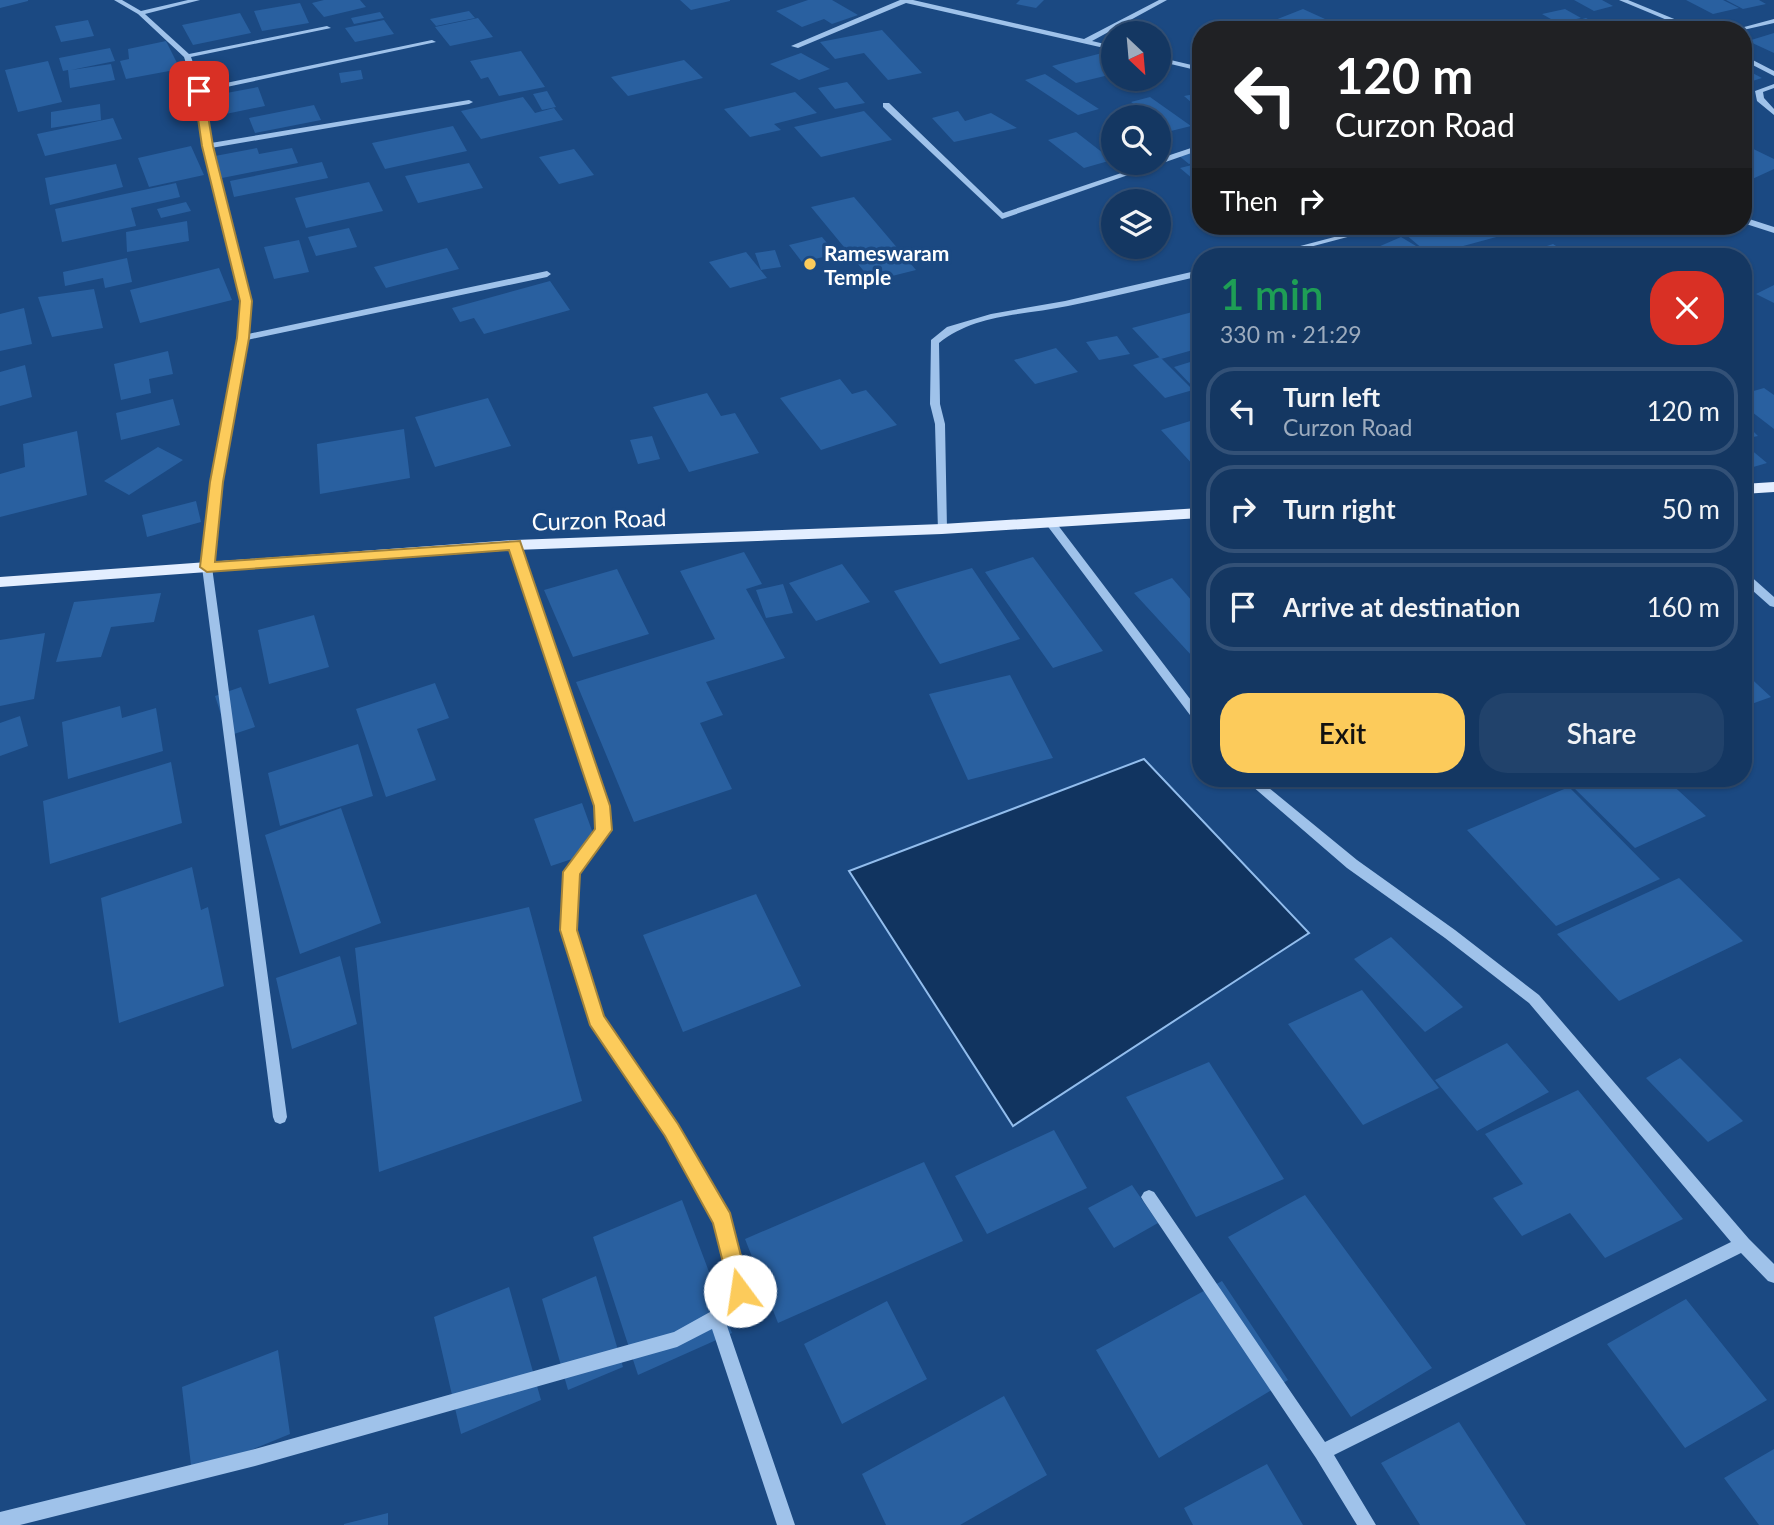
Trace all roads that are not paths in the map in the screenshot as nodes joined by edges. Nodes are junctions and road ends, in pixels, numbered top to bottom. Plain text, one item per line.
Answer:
1 (117, 0) edge
2 (197, 0) edge
3 (905, 0) edge
4 (1164, 0) edge
5 (1622, 0) edge
6 (140, 13) junction
7 (1675, 21) edge
8 (1774, 22) edge
9 (1752, 27) edge
10 (327, 28) dead end
11 (1086, 41) junction
12 (432, 42) dead end
13 (1101, 45) edge
14 (795, 46) dead end
15 (187, 56) junction
16 (1171, 62) edge
17 (1752, 62) edge
18 (1192, 67) edge
19 (1774, 74) edge
20 (1774, 86) edge
21 (199, 91) junction
22 (468, 102) dead end
23 (886, 105) dead end
24 (1774, 113) edge
25 (207, 146) junction
26 (1192, 151) edge
27 (1171, 158) edge
28 (1123, 175) edge
29 (1752, 223) edge
30 (1774, 230) edge
31 (1350, 235) edge
32 (1298, 248) edge
33 (547, 274) dead end
34 (1192, 275) edge
35 (243, 338) junction
36 (1774, 487) edge
37 (1752, 488) edge
38 (1192, 513) edge
39 (1050, 522) junction
40 (942, 529) junction
41 (515, 545) junction
42 (207, 567) junction
43 (0, 582) edge
44 (1752, 584) edge
45 (1774, 603) edge
46 (1192, 709) edge
47 (1260, 787) edge
48 (280, 1117) dead end
49 (1149, 1197) dead end
50 (1743, 1244) junction
51 (1774, 1275) edge
52 (716, 1318) junction
53 (1322, 1452) junction
54 (0, 1521) edge
55 (786, 1525) edge
56 (1367, 1525) edge

1 - 6 street
2 - 6 street
3 - 11 street
3 - 14 street
4 - 11 street
5 - 7 street
6 - 15 street
8 - 9 street
10 - 15 street
11 - 13 street
12 - 21 street
15 - 21 street
16 - 18 street
17 - 19 street
20 - 24 street
21 - 25 street
22 - 25 street
23 - 28 street
25 - 35 street
26 - 27 street
29 - 30 street
31 - 32 street
33 - 35 street
34 - 40 street
35 - 42 street
36 - 37 main road
38 - 39 main road, Curzon Road
39 - 40 main road, Curzon Road
39 - 46 street
40 - 41 main road, Curzon Road
41 - 42 main road, Curzon Road
41 - 52 street
42 - 43 main road, Curzon Road
42 - 48 street
44 - 45 street
47 - 50 street
49 - 53 street
50 - 51 street
50 - 53 street
52 - 54 street
52 - 55 street
53 - 56 street

